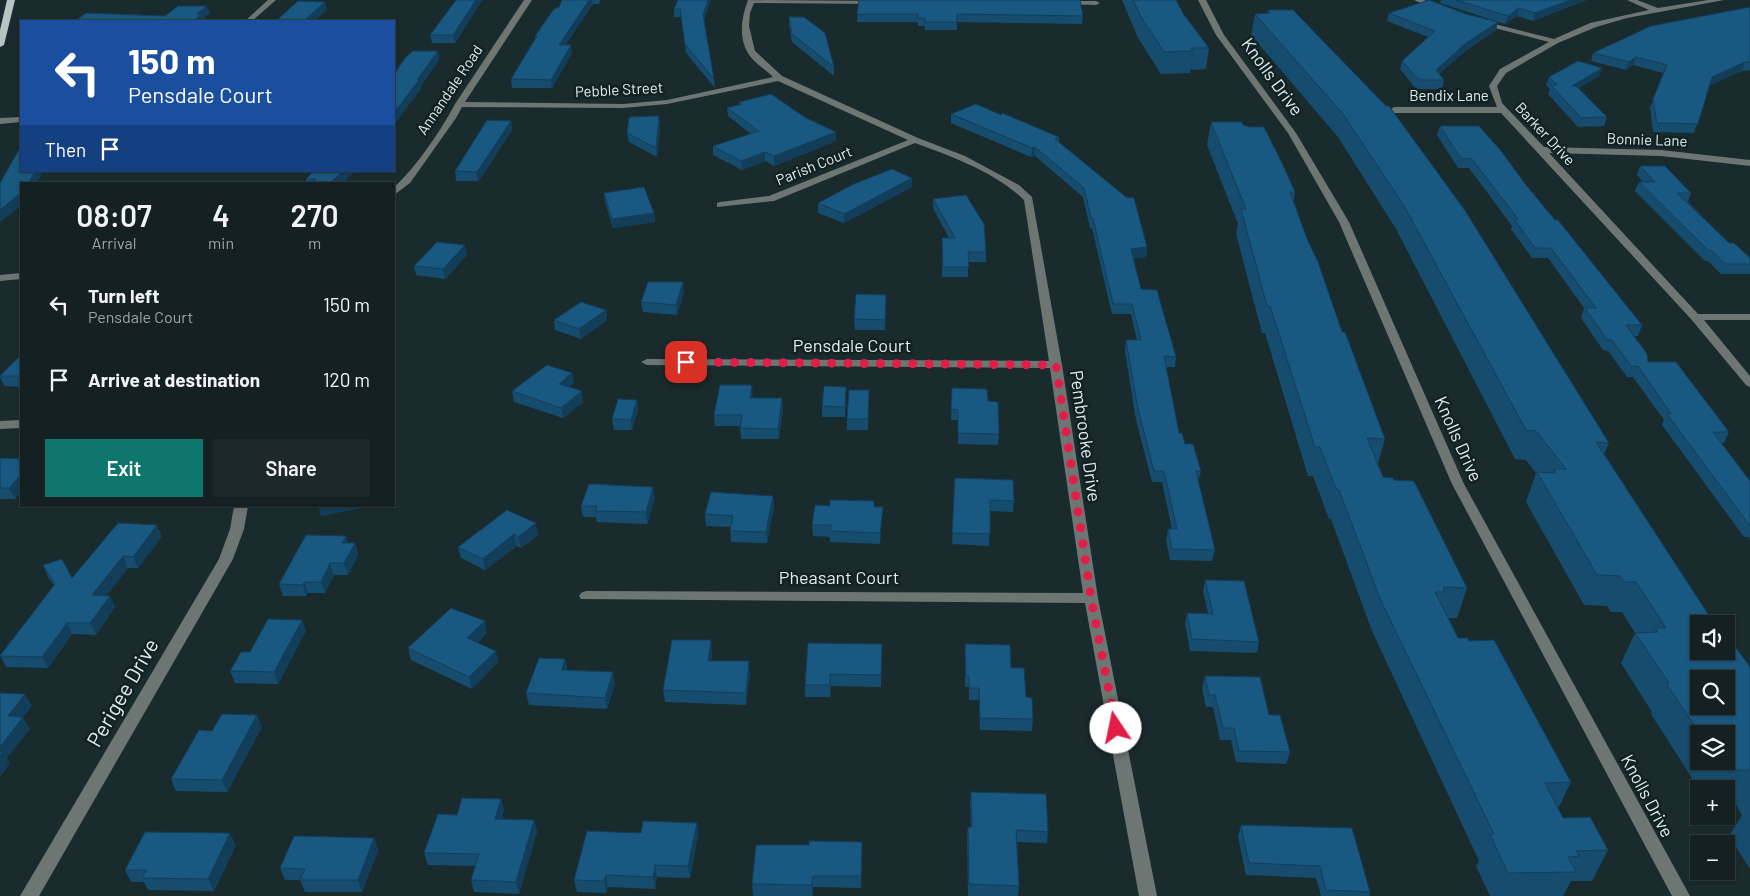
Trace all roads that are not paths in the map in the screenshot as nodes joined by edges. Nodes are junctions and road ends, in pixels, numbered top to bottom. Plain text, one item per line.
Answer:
1 (11, 0) edge
2 (272, 0) edge
3 (528, 0) edge
4 (1202, 0) edge
5 (1418, 0) edge
6 (1631, 0) edge
7 (1720, 0) edge
8 (751, 1) edge
9 (880, 2) edge
10 (1057, 3) edge
11 (1096, 3) dead end
12 (1656, 10) junction
13 (1445, 11) edge
14 (249, 20) edge
15 (1477, 21) edge
16 (1555, 41) junction
17 (0, 45) edge
18 (779, 78) junction
19 (459, 104) junction
20 (1394, 110) edge
21 (1505, 110) junction
22 (20, 120) edge
23 (0, 121) edge
24 (915, 140) junction
25 (1542, 150) junction
26 (1750, 163) edge
27 (395, 191) edge
28 (720, 204) dead end
29 (20, 276) edge
30 (0, 278) edge
31 (1694, 316) junction
32 (1750, 316) edge
33 (647, 362) dead end
34 (1056, 365) junction
35 (1750, 383) edge
36 (20, 424) edge
37 (0, 425) edge
38 (241, 507) edge
39 (586, 596) dead end
40 (1091, 598) junction
41 (29, 896) edge
42 (1148, 896) edge
43 (1681, 896) edge

1 - 17 main road
2 - 14 street
3 - 19 street, Annandale Road
4 - 43 street, Knolls Drive
5 - 13 street
6 - 12 street
7 - 12 street, Barker Drive
8 - 9 street
8 - 18 street, Pembrooke Drive
10 - 11 street
12 - 16 street, Barker Drive
15 - 16 street
16 - 21 street, Barker Drive
18 - 19 street, Pebble Street
18 - 24 street, Pembrooke Drive
19 - 27 street, Annandale Road
20 - 21 street, Bendix Lane
21 - 25 street, Barker Drive
22 - 23 street
24 - 28 street, Parish Court
24 - 34 street, Pembrooke Drive
25 - 26 street, Bonnie Lane
25 - 31 street, Barker Drive
29 - 30 street
31 - 32 street
31 - 35 street, Barker Drive
33 - 34 street, Pensdale Court
34 - 40 street, Pembrooke Drive
36 - 37 street
38 - 41 street, Perigee Drive
39 - 40 street, Pheasant Court
40 - 42 street, Pembrooke Drive

